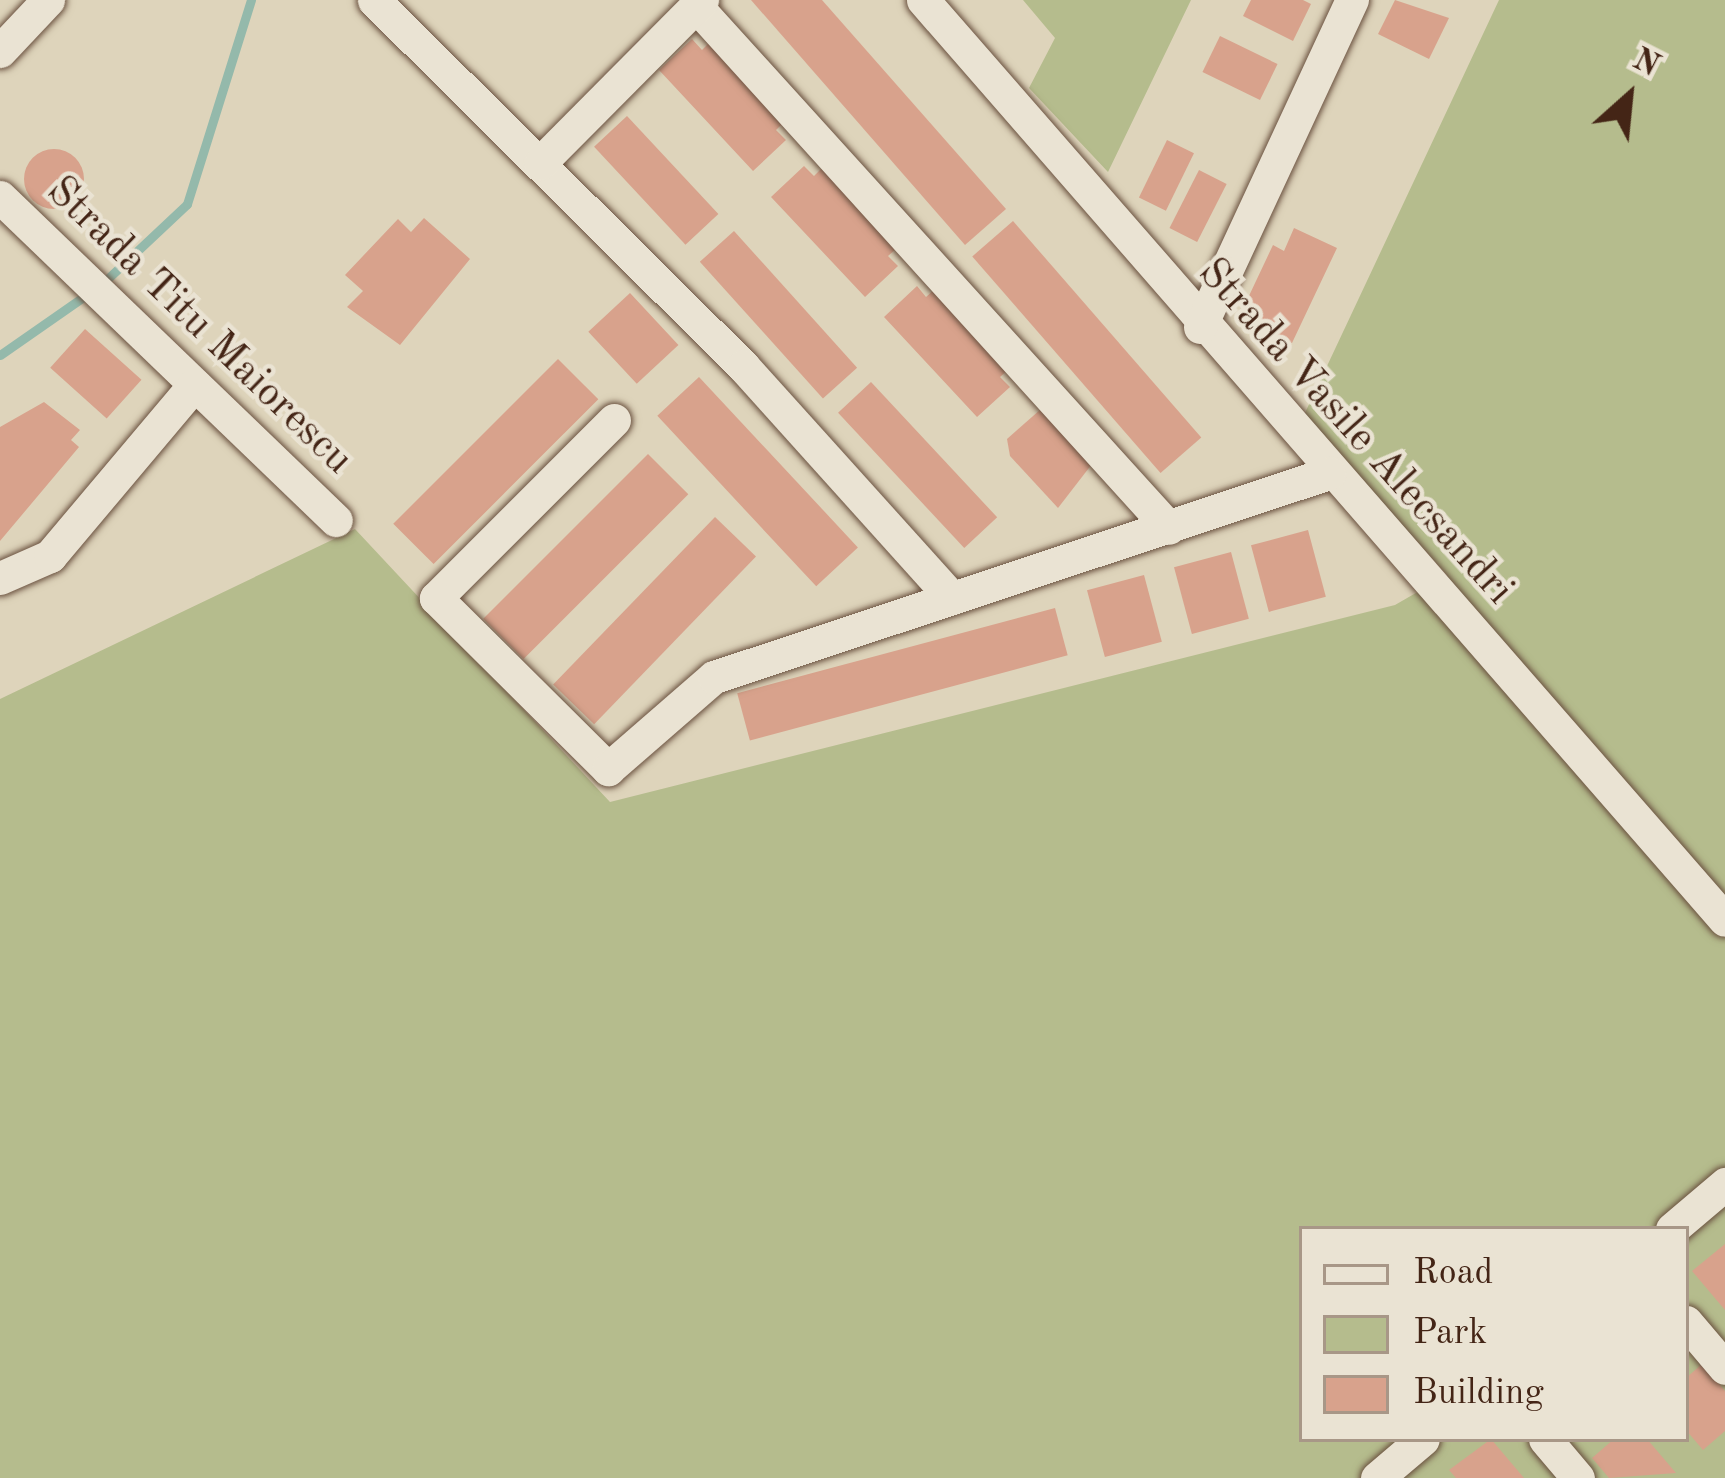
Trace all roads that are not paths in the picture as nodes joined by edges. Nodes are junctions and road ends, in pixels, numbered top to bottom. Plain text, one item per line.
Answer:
1 (48, 0) edge
2 (374, 0) edge
3 (922, 0) edge
4 (1352, 0) edge
5 (699, 3) edge
6 (0, 51) edge
7 (540, 163) junction
8 (0, 197) edge
9 (1200, 327) junction
10 (194, 386) junction
11 (614, 420) dead end
12 (1329, 472) junction
13 (336, 520) dead end
14 (1169, 528) junction
15 (0, 578) edge
16 (952, 598) junction
17 (1725, 920) edge
18 (1725, 1184) edge
19 (1676, 1226) edge
20 (1689, 1326) edge
21 (1725, 1368) edge
22 (1419, 1442) edge
23 (1548, 1442) edge
24 (1377, 1478) edge
25 (1578, 1478) edge

1 - 6 street
2 - 7 street
3 - 9 street, Strada Vasile Alecsandri
4 - 9 street
5 - 7 street
5 - 14 street
7 - 16 street
8 - 10 street, Strada Titu Maiorescu
9 - 12 street, Strada Vasile Alecsandri
10 - 13 street, Strada Titu Maiorescu
10 - 15 street
11 - 16 street
12 - 14 street
12 - 17 street, Strada Vasile Alecsandri
14 - 16 street
18 - 19 street
20 - 21 street
22 - 24 street
23 - 25 street

